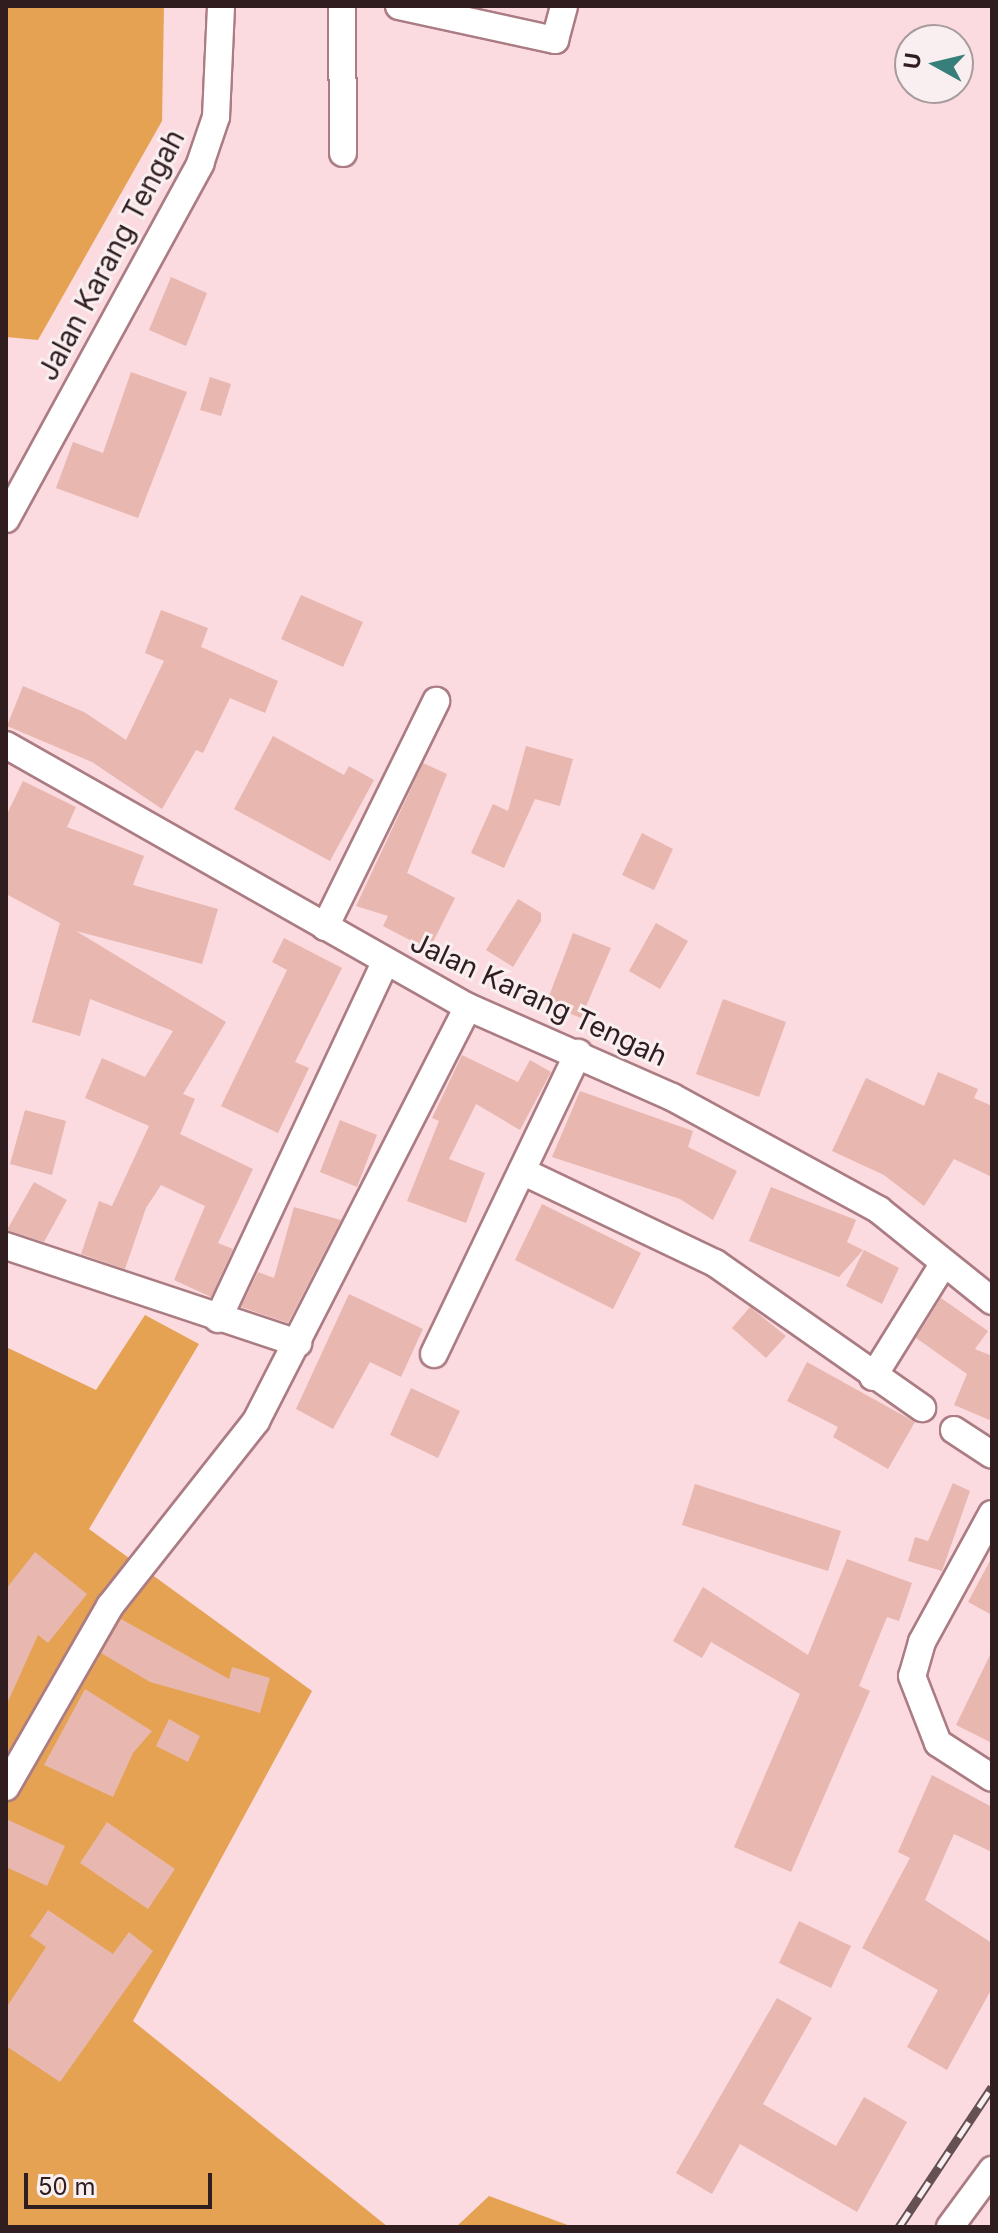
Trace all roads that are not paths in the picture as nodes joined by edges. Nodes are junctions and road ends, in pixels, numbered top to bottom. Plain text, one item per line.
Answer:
1 (221, 6) edge
2 (342, 6) edge
3 (399, 6) edge
4 (564, 6) edge
5 (343, 153) dead end
6 (6, 519) edge
7 (436, 701) dead end
8 (6, 745) edge
9 (325, 927) junction
10 (385, 962) junction
11 (468, 1007) junction
12 (578, 1053) junction
13 (522, 1171) junction
14 (6, 1246) edge
15 (944, 1263) junction
16 (992, 1301) edge
17 (218, 1319) junction
18 (298, 1343) junction
19 (434, 1354) dead end
20 (873, 1377) junction
21 (922, 1408) dead end
22 (954, 1430) dead end
23 (992, 1455) edge
24 (992, 1514) edge
25 (992, 1778) edge
26 (6, 1787) edge
27 (992, 2170) edge
28 (950, 2227) edge

1 - 6 street, Jalan Karang Tengah
2 - 5 street
3 - 4 street
7 - 9 street
8 - 9 street, Jalan Karang Tengah
9 - 10 street, Jalan Karang Tengah
10 - 11 street, Jalan Karang Tengah
10 - 17 street
11 - 12 street, Jalan Karang Tengah
11 - 18 street
12 - 13 street
12 - 15 street, Jalan Karang Tengah
13 - 19 street
13 - 20 street
14 - 17 street
15 - 16 street, Jalan Karang Tengah
15 - 20 street
17 - 18 street
18 - 26 street
20 - 21 street
22 - 23 street
24 - 25 street
27 - 28 street

